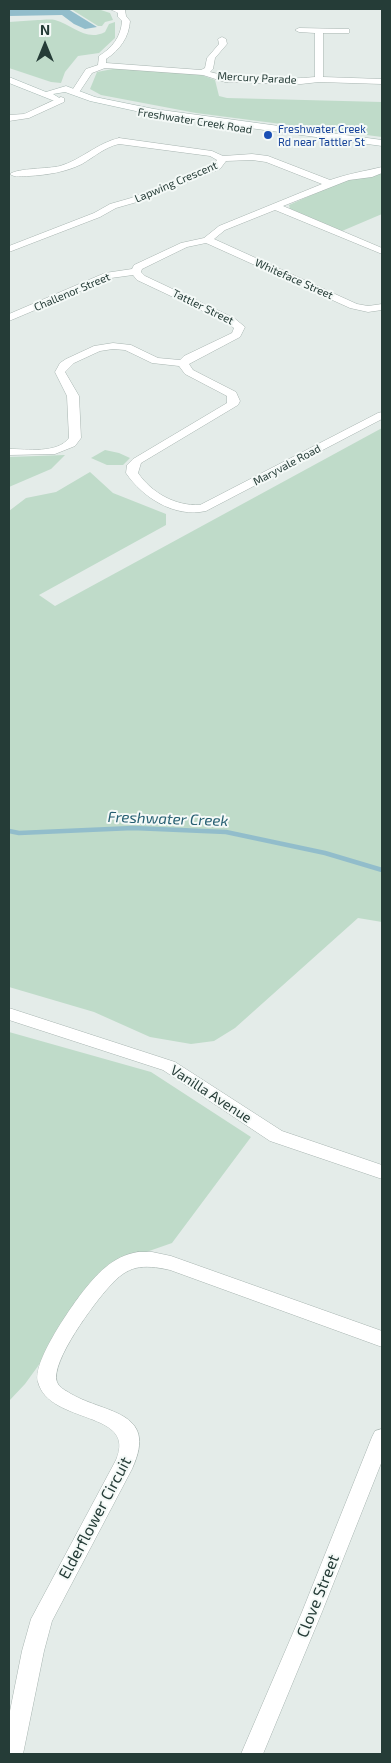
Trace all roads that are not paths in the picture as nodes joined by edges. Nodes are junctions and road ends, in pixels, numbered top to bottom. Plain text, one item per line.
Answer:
1 (130, 9) edge
2 (117, 10) edge
3 (300, 30) dead end
4 (319, 31) junction
5 (346, 31) dead end
6 (222, 37) dead end
7 (102, 65) junction
8 (202, 73) junction
9 (9, 78) edge
10 (319, 79) junction
11 (382, 82) edge
12 (80, 83) junction
13 (54, 93) junction
14 (70, 97) junction
15 (42, 107) junction
16 (10, 118) edge
17 (9, 127) edge
18 (382, 145) edge
19 (221, 159) junction
20 (382, 170) edge
21 (12, 175) edge
22 (331, 184) junction
23 (276, 206) junction
24 (207, 240) junction
25 (9, 249) edge
26 (382, 252) edge
27 (136, 272) junction
28 (382, 307) edge
29 (9, 318) edge
30 (184, 363) junction
31 (382, 415) edge
32 (9, 452) edge
33 (9, 1014) edge
34 (382, 1172) edge
35 (382, 1340) edge
36 (382, 1437) edge
37 (12, 1754) edge
38 (252, 1754) edge

1 - 2 street
2 - 7 street
3 - 4 street
4 - 5 street
4 - 10 street
6 - 8 street
7 - 8 street, Mercury Parade
7 - 12 street
8 - 10 street, Mercury Parade
9 - 13 street
10 - 11 street, Mercury Parade
12 - 13 street
12 - 14 street
13 - 14 street
13 - 14 street
13 - 15 street
14 - 15 street
14 - 18 street, Freshwater Creek Road
15 - 16 street
16 - 17 street
19 - 21 street, Lapwing Crescent
19 - 22 street
19 - 25 street, Lapwing Crescent
20 - 22 street
22 - 23 street
23 - 24 street
23 - 26 street
24 - 27 street
24 - 28 street, Whiteface Street
27 - 29 street, Challenor Street
27 - 30 street, Tattler Street
30 - 31 street, Maryvale Road
30 - 32 street
33 - 34 street, Vanilla Avenue
35 - 37 street, Elderflower Circuit
36 - 38 street, Clove Street

